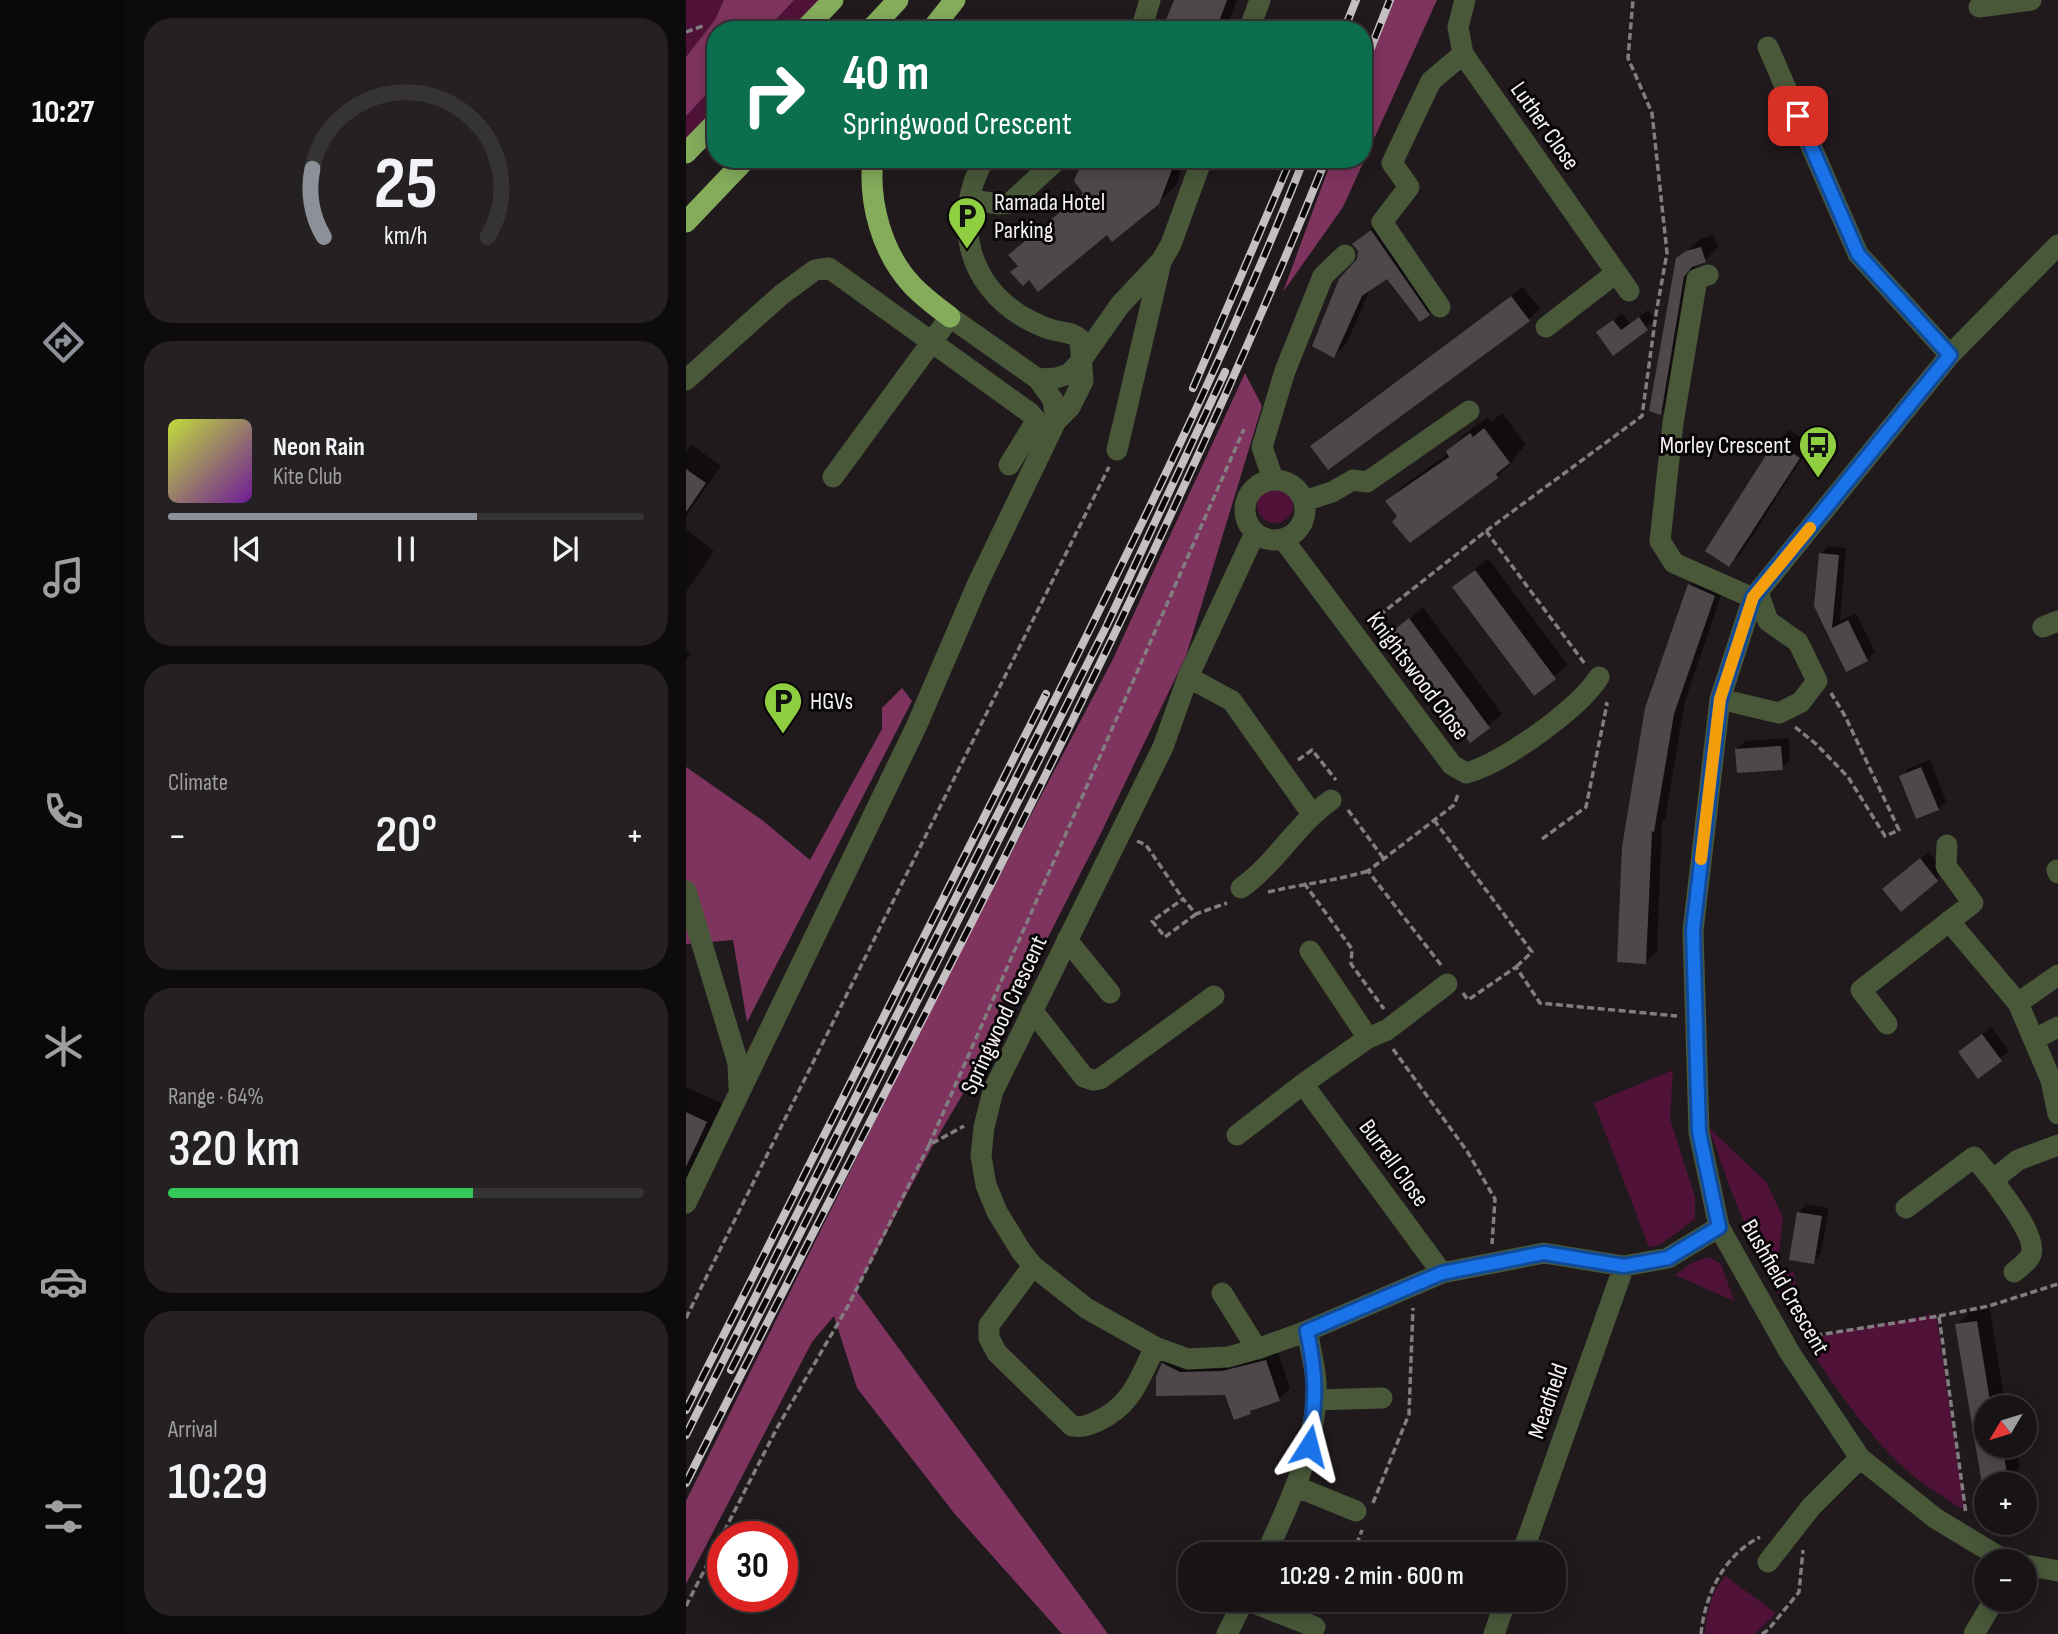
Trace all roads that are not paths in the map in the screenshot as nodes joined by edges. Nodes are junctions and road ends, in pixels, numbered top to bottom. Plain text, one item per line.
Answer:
1 (833, 0) edge
2 (898, 0) edge
3 (955, 0) edge
4 (1150, 0) edge
5 (1260, 0) edge
6 (1465, 0) edge
7 (2031, 0) edge
8 (1979, 7) dead end
9 (813, 21) edge
10 (878, 21) edge
11 (938, 21) edge
12 (1144, 21) edge
13 (1252, 21) edge
14 (1768, 47) dead end
15 (1463, 54) junction
16 (707, 131) edge
17 (686, 153) edge
18 (737, 168) edge
19 (872, 168) edge
20 (979, 168) edge
21 (1048, 168) edge
22 (1199, 168) edge
23 (971, 200) junction
24 (686, 222) edge
25 (2058, 245) edge
26 (1345, 255) dead end
27 (1161, 260) junction
28 (1616, 273) junction
29 (1708, 275) dead end
30 (1629, 291) dead end
31 (1440, 307) dead end
32 (950, 317) junction
33 (1546, 327) dead end
34 (933, 341) junction
35 (1950, 355) junction
36 (1080, 362) junction
37 (1038, 379) junction
38 (692, 384) edge
39 (1469, 411) dead end
40 (1056, 421) junction
41 (1117, 450) road end
42 (1009, 465) dead end
43 (834, 477) dead end
44 (1273, 479) junction
45 (1304, 501) junction
46 (1255, 533) junction
47 (1283, 539) junction
48 (1756, 595) junction
49 (1188, 677) junction
50 (1595, 684) road end
51 (1720, 699) junction
52 (1331, 800) dead end
53 (1312, 814) junction
54 (1947, 845) dead end
55 (1241, 888) dead end
56 (686, 891) edge
57 (1950, 921) junction
58 (1067, 940) junction
59 (1310, 951) dead end
60 (2058, 975) edge
61 (1450, 980) road end
62 (1110, 993) dead end
63 (1214, 996) dead end
64 (2018, 1003) junction
65 (1032, 1010) junction
66 (1887, 1024) dead end
67 (2058, 1027) edge
68 (1381, 1032) junction
69 (2035, 1039) junction
70 (1303, 1084) junction
71 (738, 1092) junction
72 (2058, 1114) edge
73 (1237, 1135) dead end
74 (2058, 1145) edge
75 (1993, 1180) junction
76 (686, 1202) edge
77 (1906, 1208) dead end
78 (1719, 1227) junction
79 (1033, 1266) junction
80 (1624, 1266) junction
81 (2014, 1272) dead end
82 (1442, 1273) junction
83 (1222, 1293) dead end
84 (1307, 1331) junction
85 (1156, 1347) junction
86 (1257, 1349) junction
87 (1382, 1398) dead end
88 (1316, 1399) junction
89 (1860, 1458) junction
90 (1297, 1487) junction
91 (1364, 1514) road end
92 (1272, 1542) edge
93 (1526, 1542) edge
94 (1987, 1549) edge
95 (1768, 1562) dead end
96 (2037, 1568) edge
97 (2058, 1571) edge
98 (1239, 1612) edge
99 (1276, 1612) edge
100 (1502, 1612) edge
101 (1987, 1612) edge
102 (1315, 1627) dead end
103 (1227, 1634) edge
104 (1494, 1634) edge
105 (1974, 1634) edge

1 - 9 highway
2 - 10 highway
3 - 11 highway
4 - 12 street
5 - 13 street
6 - 15 street, Luther Close
7 - 8 street
14 - 35 street
15 - 28 street, Luther Close
15 - 31 street
16 - 17 highway
18 - 24 highway
19 - 32 highway
20 - 23 street
21 - 23 street
22 - 27 street
23 - 36 street
25 - 35 street
26 - 44 street
27 - 36 street
27 - 41 street
28 - 30 street, Luther Close
28 - 33 street
29 - 48 street
32 - 34 street
32 - 37 street
34 - 38 street
34 - 42 street
34 - 43 street
35 - 48 street
36 - 37 street
36 - 40 street
37 - 40 street
39 - 45 street
40 - 71 street
44 - 45 street
44 - 46 street
45 - 47 street
46 - 47 street
46 - 49 street, Springwood Crescent
47 - 50 street, Knightswood Close
48 - 51 street, Bushfield Crescent
48 - 51 street
49 - 53 street
49 - 58 street, Springwood Crescent
51 - 78 street, Bushfield Crescent
52 - 53 street
53 - 55 street
54 - 57 street
56 - 71 street
57 - 64 street
57 - 66 street
58 - 62 street
58 - 65 street, Springwood Crescent
59 - 68 street
60 - 64 street
61 - 68 street
63 - 65 street
64 - 69 street
65 - 79 street, Springwood Crescent
67 - 69 street
68 - 70 street
69 - 72 street
70 - 73 street
70 - 82 street, Burrell Close
71 - 76 street
74 - 75 street
75 - 77 street
75 - 81 street
78 - 80 street, Springwood Crescent
78 - 89 street, Bushfield Crescent
79 - 85 street, Springwood Crescent
79 - 85 street
80 - 82 street, Springwood Crescent
80 - 93 street, Meadfield
82 - 84 street, Springwood Crescent
83 - 86 street
84 - 86 street, Springwood Crescent
84 - 88 street
85 - 86 street, Springwood Crescent
87 - 88 street
88 - 90 street
89 - 94 street, Bushfield Crescent
89 - 95 street
90 - 91 street
90 - 92 street
96 - 97 street
98 - 103 street
99 - 102 street
100 - 104 street
101 - 105 street

